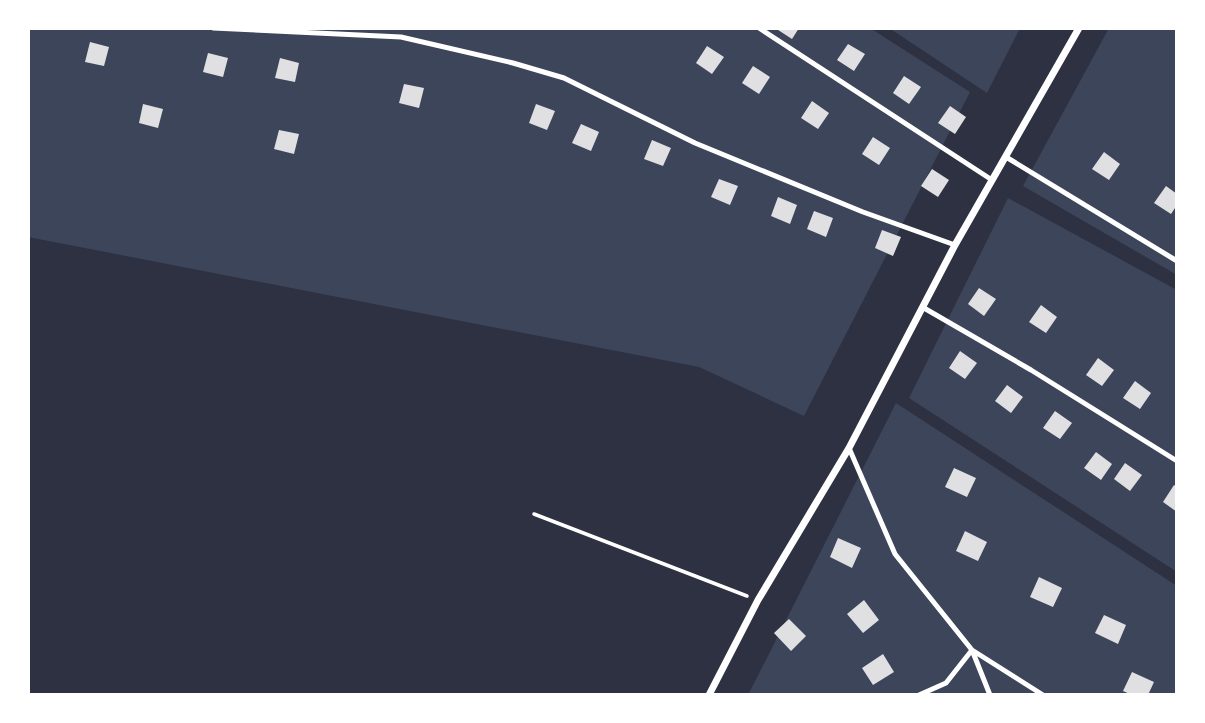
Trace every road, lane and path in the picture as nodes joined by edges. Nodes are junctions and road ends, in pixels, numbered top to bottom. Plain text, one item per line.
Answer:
1 (213, 28) edge
2 (759, 28) edge
3 (1079, 28) edge
4 (1006, 157) junction
5 (992, 180) junction
6 (955, 245) junction
7 (1177, 261) edge
8 (924, 308) junction
9 (849, 448) junction
10 (1177, 461) edge
11 (534, 514) dead end
12 (758, 600) junction
13 (972, 650) junction
14 (709, 695) edge
15 (919, 695) edge
16 (990, 695) edge
17 (1043, 695) edge

1 - 6 lane
2 - 5 lane
3 - 4 street
4 - 5 street
4 - 7 lane
5 - 6 street
6 - 8 street
8 - 9 street
8 - 10 lane
9 - 12 street
9 - 13 lane
11 - 12 path
12 - 14 street
13 - 15 lane
13 - 16 lane
13 - 17 lane

